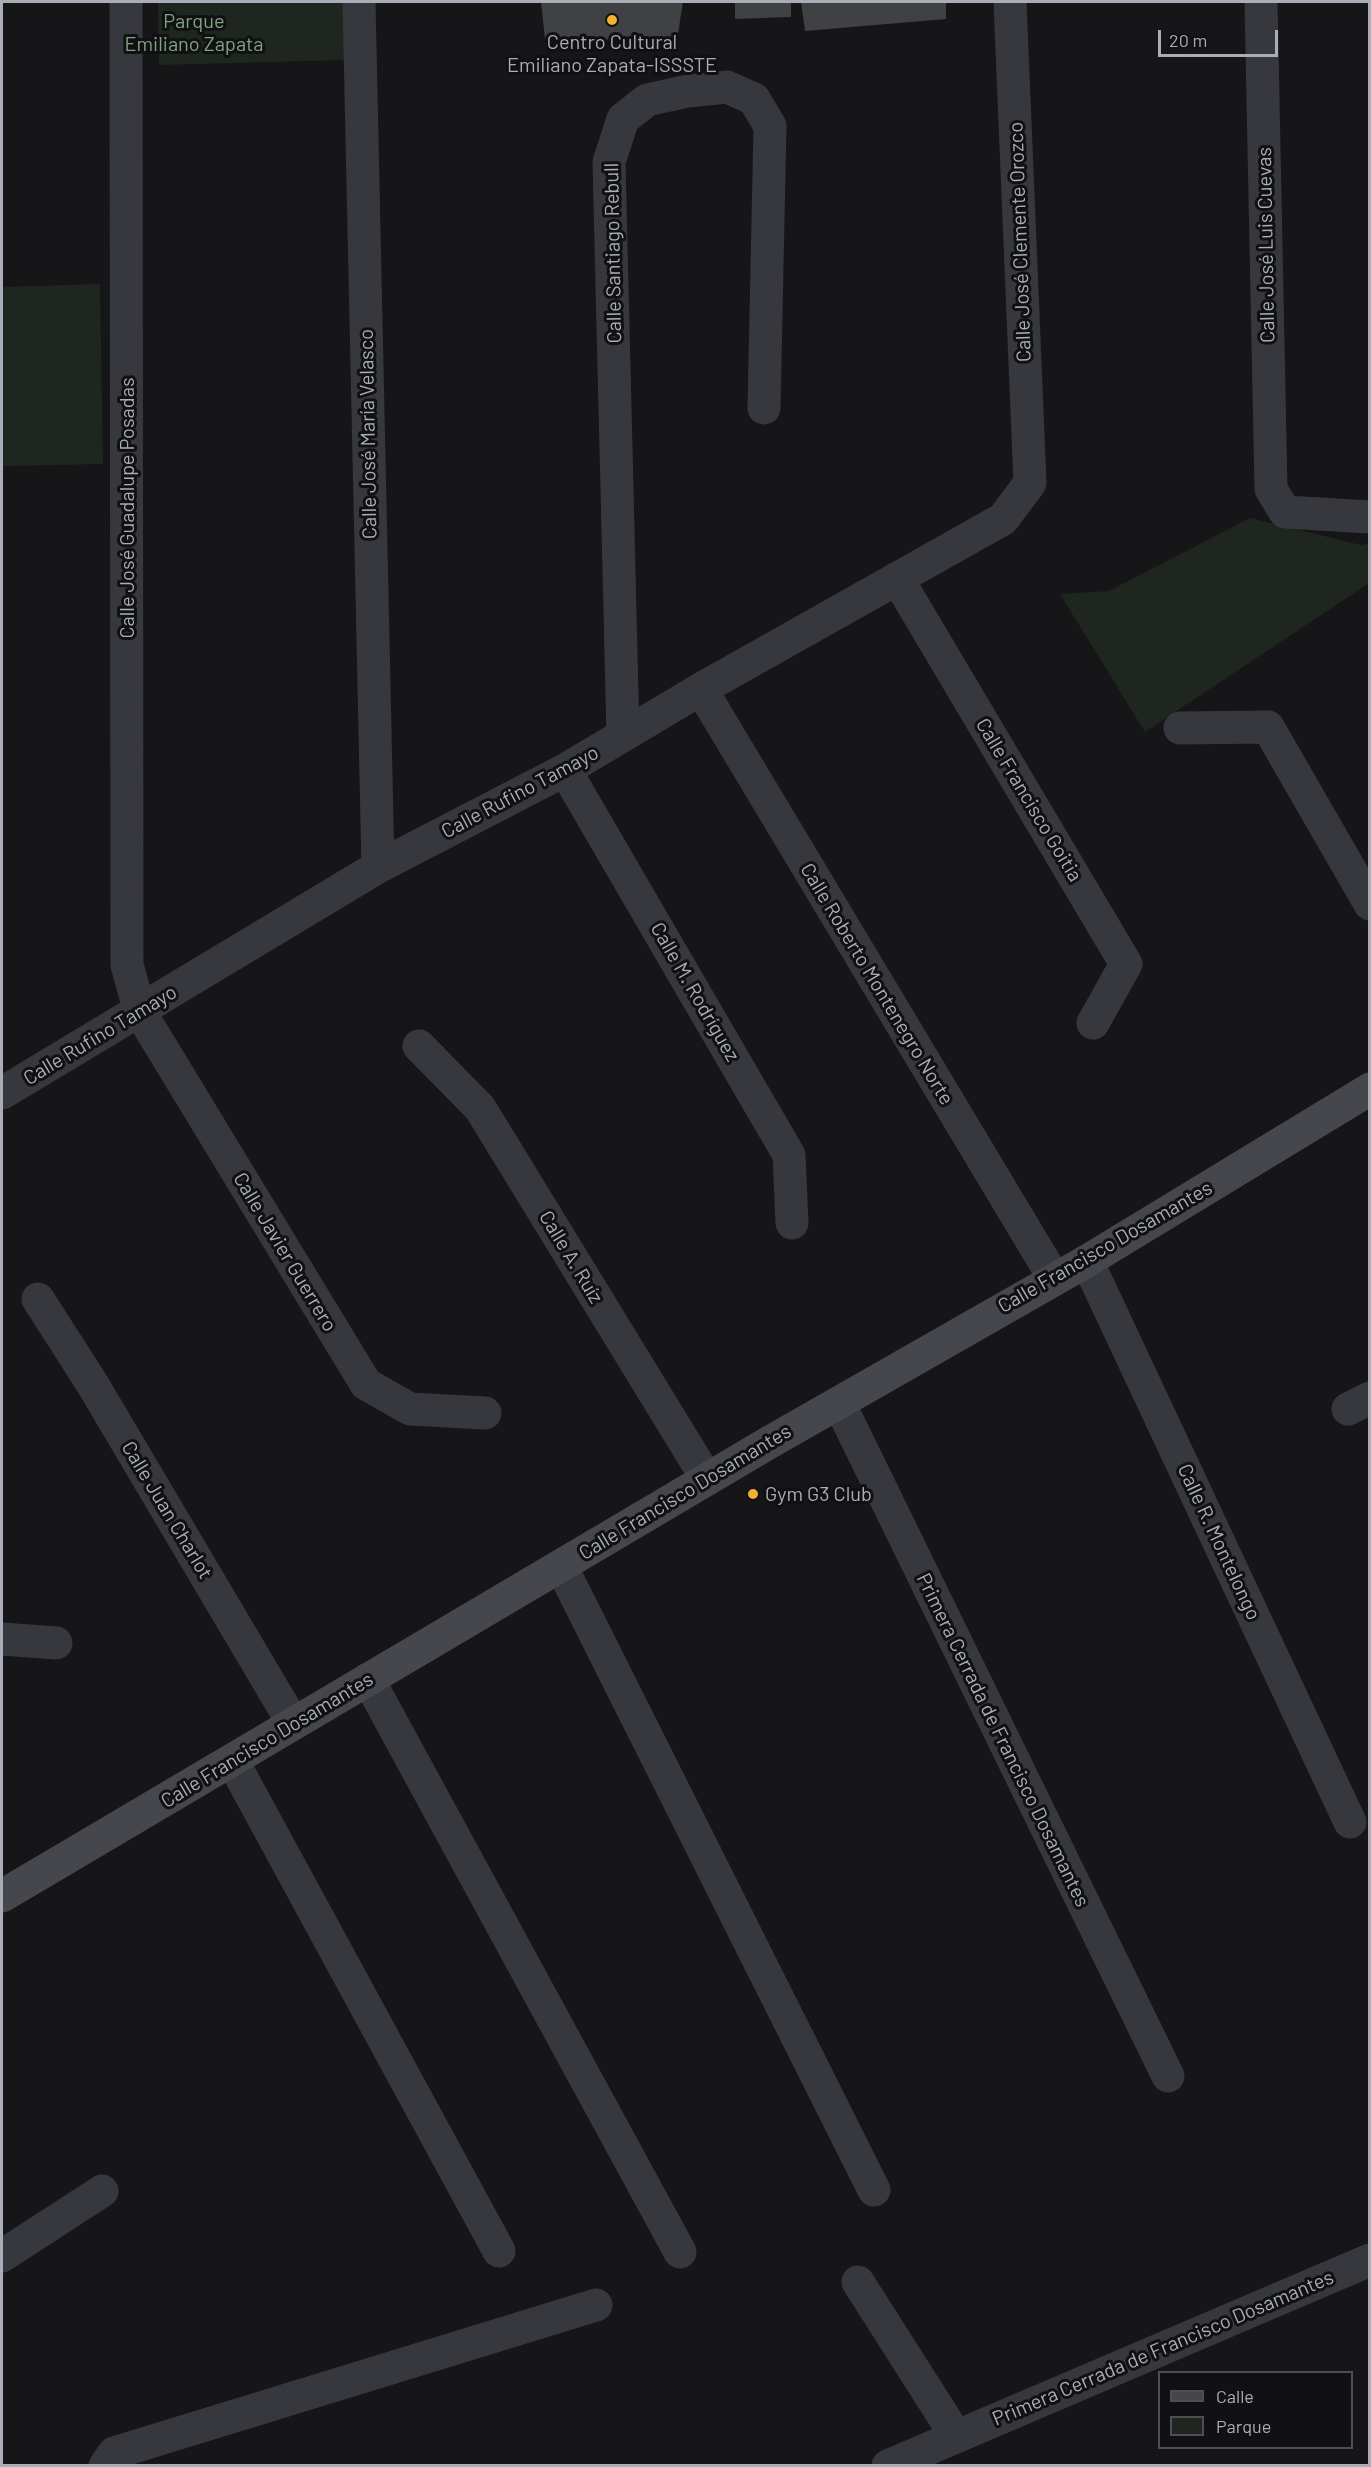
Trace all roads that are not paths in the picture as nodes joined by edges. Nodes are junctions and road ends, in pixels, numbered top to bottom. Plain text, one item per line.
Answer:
1 (126, 2) edge
2 (358, 2) edge
3 (1010, 2) edge
4 (1261, 2) edge
5 (764, 408) dead end
6 (1030, 483) joint
7 (1370, 517) edge
8 (897, 578) junction
9 (701, 689) junction
10 (1179, 728) dead end
11 (623, 735) junction
12 (565, 770) junction
13 (378, 867) junction
14 (1370, 904) edge
15 (140, 1012) junction
16 (1093, 1023) dead end
17 (419, 1046) dead end
18 (1370, 1089) edge
19 (2, 1093) edge
20 (792, 1223) dead end
21 (1087, 1261) junction
22 (1054, 1278) junction
23 (38, 1299) dead end
24 (839, 1403) junction
25 (485, 1413) dead end
26 (707, 1479) junction
27 (561, 1566) junction
28 (2, 1639) edge
29 (56, 1643) dead end
30 (368, 1679) junction
31 (293, 1723) junction
32 (232, 1761) junction
33 (1350, 1822) dead end
34 (2, 1896) edge
35 (1168, 2076) dead end
36 (874, 2190) dead end
37 (102, 2191) dead end
38 (499, 2250) dead end
39 (680, 2253) dead end
40 (2, 2256) edge
41 (1370, 2260) edge
42 (858, 2282) dead end
43 (596, 2305) dead end
44 (956, 2436) junction
45 (105, 2466) edge
46 (888, 2466) edge

1 - 15 street, Calle José Guadalupe Posadas
2 - 13 street, Calle José María Velasco
3 - 6 street, Calle José Clemente Orozco
4 - 7 street, Calle José Luis Cuevas
5 - 11 street, Calle Santiago Rebull
6 - 8 street, Calle Rufino Tamayo
8 - 9 street, Calle Rufino Tamayo
8 - 16 street, Calle Francisco Goitia
9 - 11 street, Calle Rufino Tamayo
9 - 22 street, Calle Roberto Montenegro Norte
10 - 14 street
11 - 12 street, Calle Rufino Tamayo
12 - 13 street, Calle Rufino Tamayo
12 - 20 street, Calle M. Rodríguez
13 - 15 street, Calle Rufino Tamayo
15 - 19 street, Calle Rufino Tamayo
15 - 25 street, Calle Javier Guerrero
17 - 26 street, Calle A. Ruíz
18 - 21 street, Calle Francisco Dosamantes
21 - 22 street, Calle Francisco Dosamantes
21 - 33 street, Calle R. Montelongo
22 - 24 street, Calle Francisco Dosamantes
23 - 31 street, Calle Juan Charlot
24 - 26 street, Calle Francisco Dosamantes
24 - 35 street, Primera Cerrada de Francisco Dosamantes
26 - 27 street, Calle Francisco Dosamantes
27 - 30 street, Calle Francisco Dosamantes
27 - 36 street
28 - 29 street
30 - 31 street, Calle Francisco Dosamantes
30 - 39 street
31 - 32 street, Calle Francisco Dosamantes
32 - 34 street, Calle Francisco Dosamantes
32 - 38 street
37 - 40 street
41 - 44 street, Primera Cerrada de Francisco Dosamantes
42 - 44 street
43 - 45 street
44 - 46 street, Primera Cerrada de Francisco Dosamantes

